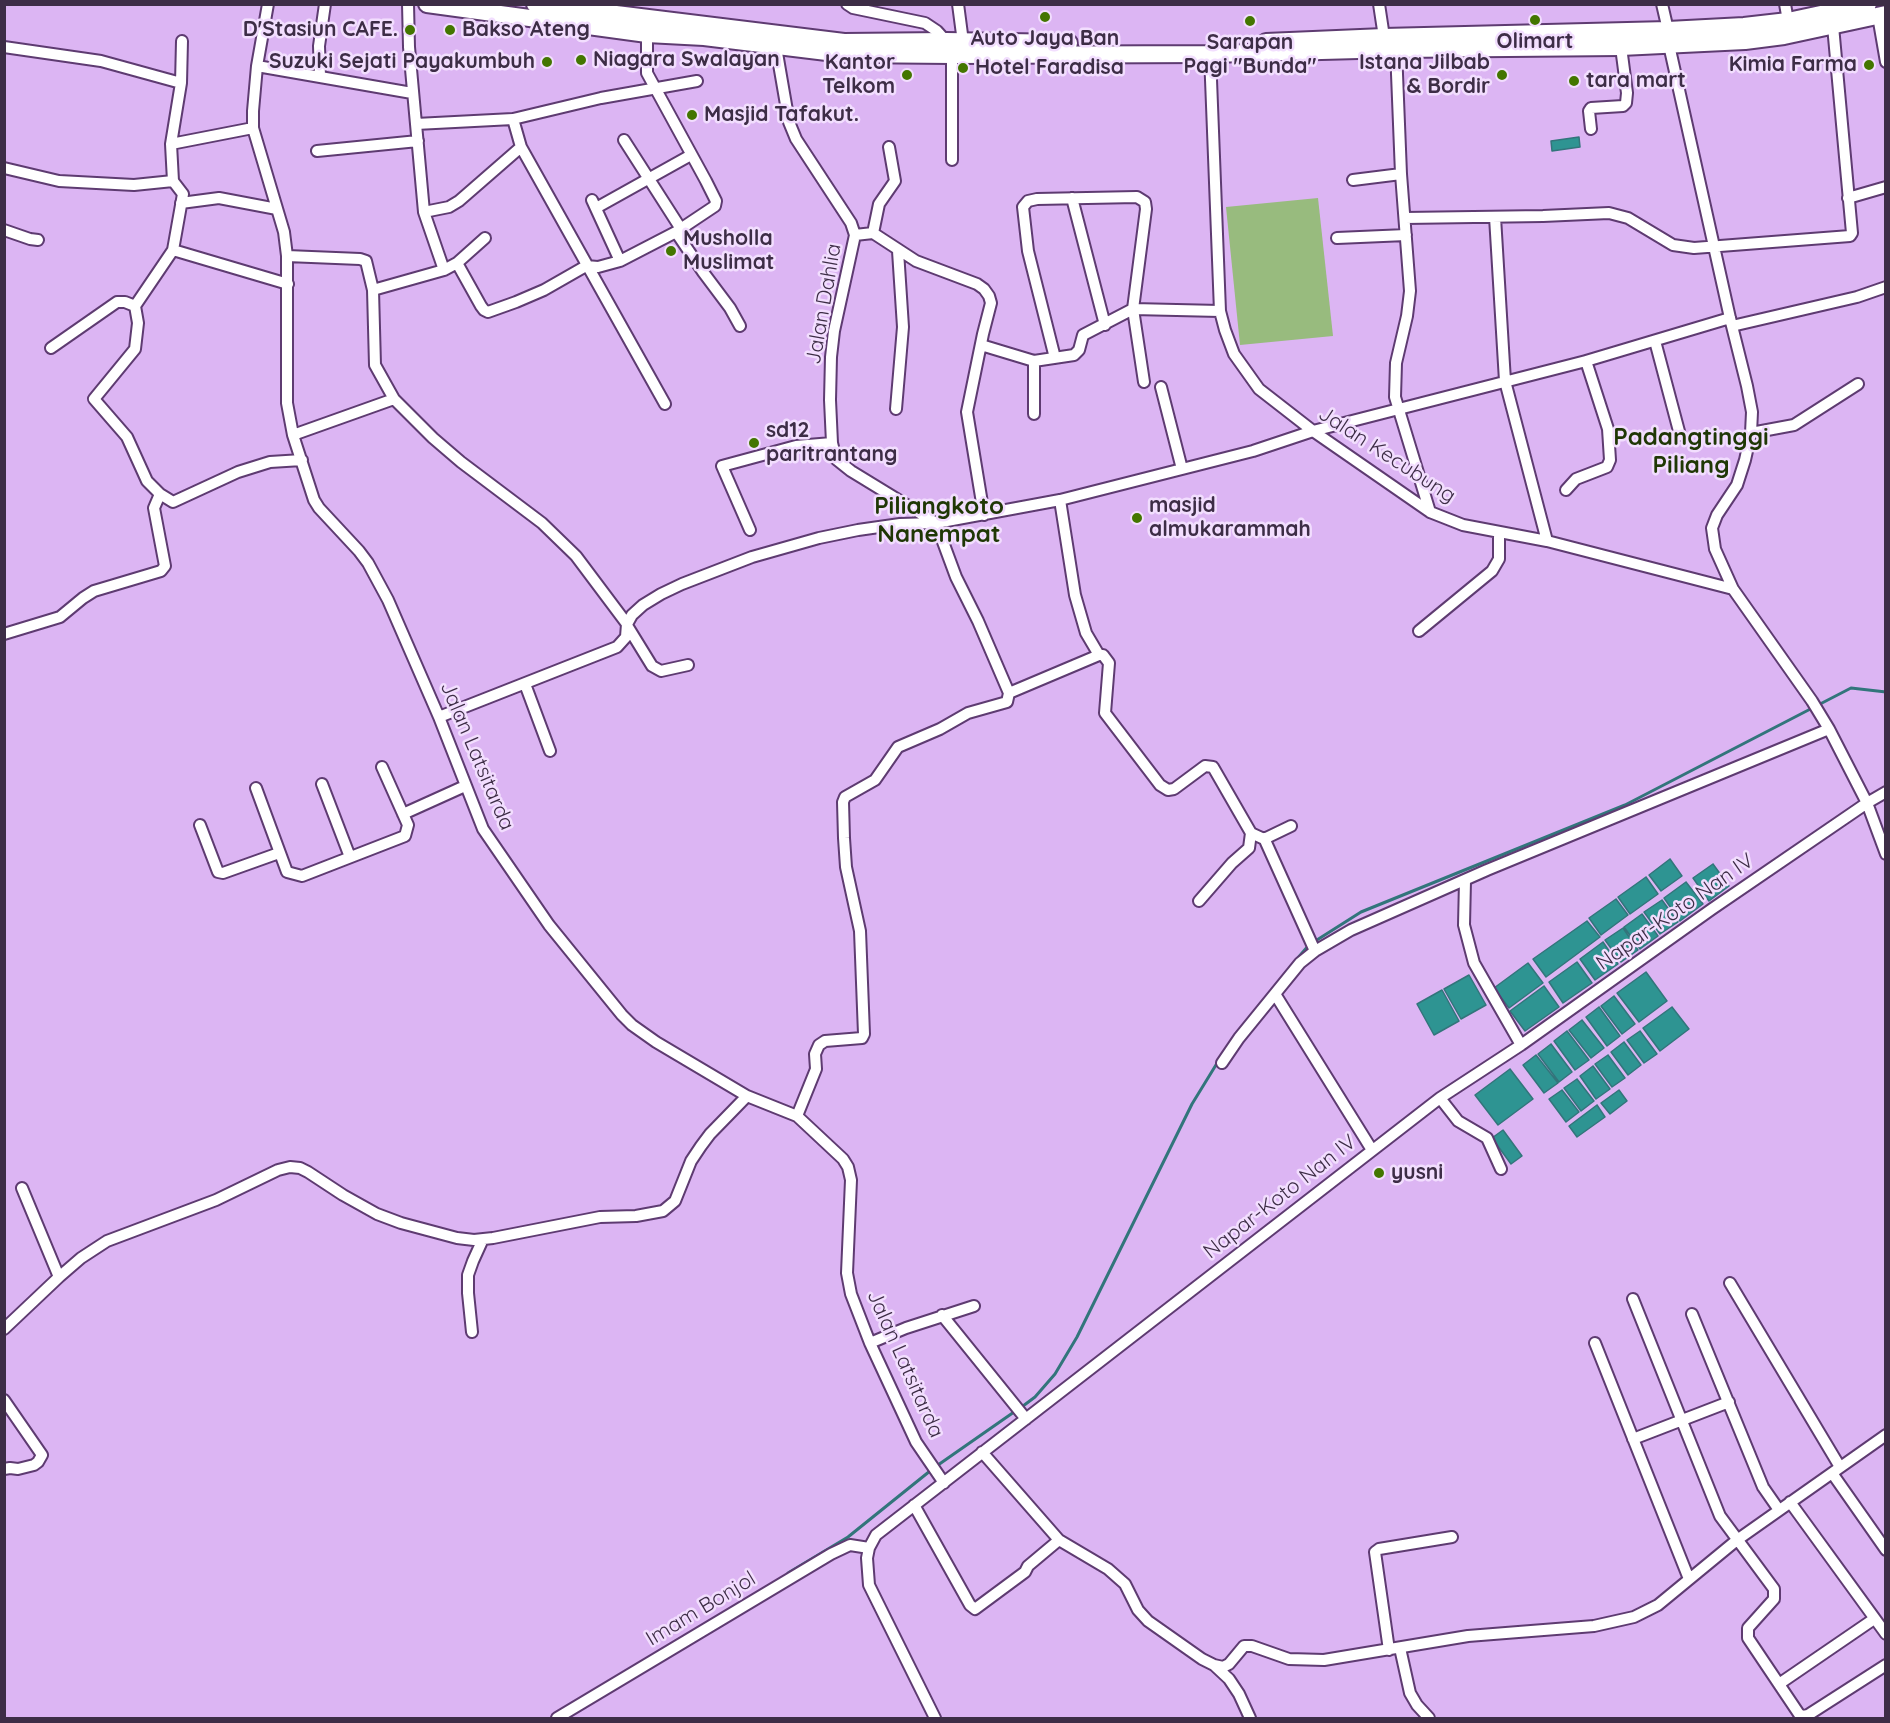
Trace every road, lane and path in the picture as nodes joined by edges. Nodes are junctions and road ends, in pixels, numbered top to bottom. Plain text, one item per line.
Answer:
1 (267, 4) edge
2 (325, 4) edge
3 (408, 4) edge
4 (427, 4) edge
5 (535, 4) edge
6 (847, 4) edge
7 (958, 4) edge
8 (1379, 4) edge
9 (1662, 4) edge
10 (446, 6) edge
11 (1843, 8) edge
12 (1877, 12) edge
13 (1786, 13) edge
14 (1833, 26) junction
15 (647, 34) junction
16 (1669, 38) junction
17 (182, 41) dead end
18 (963, 42) junction
19 (1390, 43) junction
20 (4, 47) edge
21 (776, 47) junction
22 (1289, 47) junction
23 (1621, 47) junction
24 (949, 48) junction
25 (1210, 54) junction
26 (1886, 62) edge
27 (256, 66) junction
28 (320, 76) junction
29 (697, 81) dead end
30 (181, 83) junction
31 (657, 88) junction
32 (412, 93) junction
33 (513, 119) junction
34 (416, 124) junction
35 (254, 128) junction
36 (1591, 129) dead end
37 (624, 140) dead end
38 (418, 141) junction
39 (171, 144) junction
40 (521, 147) junction
41 (889, 147) dead end
42 (317, 151) dead end
43 (691, 155) junction
44 (952, 160) dead end
45 (4, 168) edge
46 (1401, 174) junction
47 (648, 179) junction
48 (1353, 180) dead end
49 (173, 181) junction
50 (1886, 187) edge
51 (1072, 198) junction
52 (1848, 198) junction
53 (180, 202) junction
54 (277, 209) junction
55 (424, 212) junction
56 (1495, 216) junction
57 (1405, 219) junction
58 (4, 230) edge
59 (679, 230) junction
60 (873, 233) junction
61 (855, 235) junction
62 (1406, 235) junction
63 (485, 238) dead end
64 (1337, 238) dead end
65 (38, 240) dead end
66 (1714, 246) junction
67 (173, 250) junction
68 (898, 251) junction
69 (287, 256) junction
70 (621, 261) junction
71 (457, 263) junction
72 (586, 266) junction
73 (444, 270) junction
74 (288, 284) junction
75 (1886, 287) edge
76 (373, 290) junction
77 (135, 306) junction
78 (1133, 309) junction
79 (1220, 311) junction
80 (1731, 322) junction
81 (1105, 325) junction
82 (740, 326) dead end
83 (1655, 341) junction
84 (981, 345) junction
85 (51, 348) dead end
86 (1055, 358) junction
87 (1034, 361) junction
88 (1586, 361) junction
89 (1505, 381) junction
90 (1144, 382) dead end
91 (1858, 384) dead end
92 (1161, 387) dead end
93 (394, 399) junction
94 (665, 404) dead end
95 (896, 409) dead end
96 (1399, 410) junction
97 (1034, 414) dead end
98 (1313, 431) junction
99 (1751, 433) junction
100 (294, 435) junction
101 (1680, 435) dead end
102 (832, 443) junction
103 (302, 460) junction
104 (1182, 469) junction
105 (1566, 490) dead end
106 (160, 494) junction
107 (1060, 500) junction
108 (1430, 512) junction
109 (984, 515) junction
110 (936, 523) junction
111 (750, 530) dead end
112 (1499, 532) junction
113 (1547, 541) junction
114 (1734, 590) junction
115 (627, 625) junction
116 (1419, 630) dead end
117 (4, 634) edge
118 (1099, 655) junction
119 (688, 665) dead end
120 (525, 684) junction
121 (1009, 693) junction
122 (440, 717) junction
123 (1829, 729) junction
124 (550, 751) dead end
125 (382, 767) dead end
126 (322, 784) dead end
127 (465, 786) junction
128 (256, 788) dead end
129 (1886, 792) edge
130 (1867, 803) junction
131 (403, 814) junction
132 (200, 825) dead end
133 (1291, 826) dead end
134 (1251, 833) junction
135 (1264, 838) junction
136 (279, 853) junction
137 (1886, 854) edge
138 (350, 857) junction
139 (1465, 881) junction
140 (1199, 902) dead end
141 (1313, 946) junction
142 (1275, 994) junction
143 (1521, 1045) junction
144 (1222, 1063) dead end
145 (747, 1096) junction
146 (1440, 1098) junction
147 (800, 1111) junction
148 (1372, 1150) junction
149 (1501, 1169) dead end
150 (22, 1188) dead end
151 (483, 1239) junction
152 (59, 1277) junction
153 (1730, 1283) dead end
154 (1633, 1299) dead end
155 (974, 1306) dead end
156 (1692, 1314) dead end
157 (942, 1315) junction
158 (4, 1329) edge
159 (472, 1332) dead end
160 (870, 1343) junction
161 (1594, 1343) dead end
162 (4, 1400) edge
163 (1729, 1402) junction
164 (1026, 1419) junction
165 (1681, 1420) junction
166 (1886, 1435) edge
167 (1633, 1439) junction
168 (982, 1452) junction
169 (4, 1469) edge
170 (1836, 1470) junction
171 (944, 1483) junction
172 (1790, 1502) junction
173 (914, 1505) junction
174 (1779, 1510) junction
175 (1452, 1537) dead end
176 (1059, 1540) junction
177 (1737, 1540) junction
178 (869, 1548) junction
179 (1886, 1550) edge
180 (1689, 1579) junction
181 (1874, 1619) junction
182 (1886, 1634) edge
183 (1400, 1648) junction
184 (1389, 1650) junction
185 (1217, 1665) junction
186 (1886, 1665) edge
187 (1779, 1684) junction
188 (557, 1719) edge
189 (934, 1719) edge
190 (1250, 1719) edge
191 (1429, 1719) edge

1 - 27 street, Jalan Latsitarda
2 - 28 street
3 - 32 street
4 - 10 highway
5 - 24 highway
6 - 24 street
7 - 18 street
8 - 19 street
9 - 16 street
10 - 15 highway
11 - 12 highway
11 - 13 highway
12 - 14 highway
12 - 26 street
13 - 16 highway
14 - 16 highway
14 - 52 street
15 - 21 highway
15 - 31 street
16 - 19 highway
16 - 23 highway
16 - 66 street
17 - 30 street
18 - 22 highway
18 - 24 highway
19 - 22 highway
19 - 23 highway
19 - 46 street
20 - 30 street
21 - 24 highway
21 - 61 street, Jalan Dahlia
22 - 25 highway
23 - 36 street
24 - 25 highway
24 - 44 street
25 - 79 street, Jalan Kecubung
27 - 28 street
27 - 35 street, Jalan Latsitarda
28 - 32 street
29 - 31 street
30 - 39 street
31 - 33 street
31 - 43 street
32 - 34 street
33 - 34 street
33 - 40 street
34 - 38 street
35 - 39 street
35 - 54 street, Jalan Latsitarda
37 - 47 street
38 - 42 street
38 - 55 street
39 - 49 street
40 - 55 street
40 - 72 street
41 - 60 street
43 - 47 street
43 - 59 street
45 - 49 street
46 - 48 street
46 - 57 street
47 - 59 street
47 - 70 street
49 - 53 street
50 - 52 street
51 - 78 street
51 - 81 street
51 - 86 street
52 - 66 street
53 - 54 street
53 - 67 street
54 - 69 street, Jalan Latsitarda
55 - 73 street
56 - 57 street
56 - 66 street
56 - 89 street
57 - 62 street
58 - 65 street
59 - 70 street
59 - 82 street
60 - 61 street
60 - 68 street
61 - 102 street, Jalan Dahlia
62 - 64 street
62 - 96 street
63 - 71 street
66 - 80 street
67 - 74 street
67 - 77 street
68 - 84 street
68 - 95 street
69 - 74 street, Jalan Latsitarda
69 - 76 street
70 - 72 street
71 - 72 street
71 - 73 street
72 - 94 street
73 - 76 street
74 - 100 street, Jalan Latsitarda
75 - 80 street
76 - 93 street
77 - 85 street
77 - 106 street
78 - 79 street
78 - 81 street
78 - 90 street
79 - 98 street, Jalan Kecubung
80 - 83 street
80 - 99 street
81 - 86 street
83 - 88 street
83 - 101 street
84 - 87 street
84 - 109 street
86 - 87 street
87 - 97 street
88 - 89 street
88 - 105 street
89 - 96 street
89 - 113 street
91 - 99 street
92 - 104 street
93 - 100 street
93 - 115 street
96 - 98 street
96 - 108 street
98 - 104 street
98 - 108 street, Jalan Kecubung
99 - 114 street
100 - 103 street, Jalan Latsitarda
102 - 110 street, Jalan Dahlia
102 - 111 street
103 - 106 street
103 - 122 street, Jalan Latsitarda
104 - 107 street
106 - 117 street
107 - 109 street
107 - 118 street
108 - 112 street, Jalan Kecubung
109 - 110 street
110 - 115 street
110 - 121 street
112 - 113 street, Jalan Kecubung
112 - 116 street
113 - 114 street, Jalan Kecubung
114 - 123 street
115 - 119 street
115 - 120 street
118 - 121 street
118 - 134 street
120 - 122 street
120 - 124 street
121 - 147 street
122 - 127 street, Jalan Latsitarda
123 - 130 street
123 - 139 street
125 - 131 street
126 - 138 street
127 - 131 street
127 - 145 street, Jalan Latsitarda
128 - 136 street
129 - 130 street, Napar-Koto Nan IV
130 - 137 street
130 - 143 street, Napar-Koto Nan IV
131 - 138 street
132 - 136 street
133 - 135 street
134 - 135 street
134 - 140 street
135 - 141 street
136 - 138 street
139 - 141 street
139 - 143 street
141 - 142 street
142 - 144 street
142 - 148 street
143 - 146 street, Napar-Koto Nan IV
145 - 147 street, Jalan Latsitarda
145 - 151 street
146 - 148 street, Napar-Koto Nan IV
146 - 149 street
147 - 160 street, Jalan Latsitarda
148 - 164 street, Napar-Koto Nan IV
150 - 152 street
151 - 152 street
151 - 159 street
152 - 158 street
153 - 170 street
154 - 165 street
155 - 157 street
156 - 163 street
157 - 160 street
157 - 164 street
160 - 171 street, Jalan Latsitarda
161 - 167 street
162 - 169 street
163 - 165 street
163 - 174 street
164 - 168 street, Napar-Koto Nan IV
165 - 167 street
165 - 177 street
166 - 170 street
167 - 180 street
168 - 171 street, Napar-Koto Nan IV
168 - 176 street
170 - 172 street
170 - 179 street
171 - 173 street, Napar-Koto Nan IV
172 - 174 street
172 - 181 street
173 - 176 street
173 - 178 street, Napar-Koto Nan IV
174 - 177 street
175 - 184 street
176 - 185 street
177 - 180 street
177 - 187 street
178 - 188 street, Imam Bonjol
178 - 189 street
180 - 183 street
181 - 182 street
181 - 187 street
183 - 184 street
183 - 191 street
184 - 185 street
185 - 190 street
186 - 187 street

